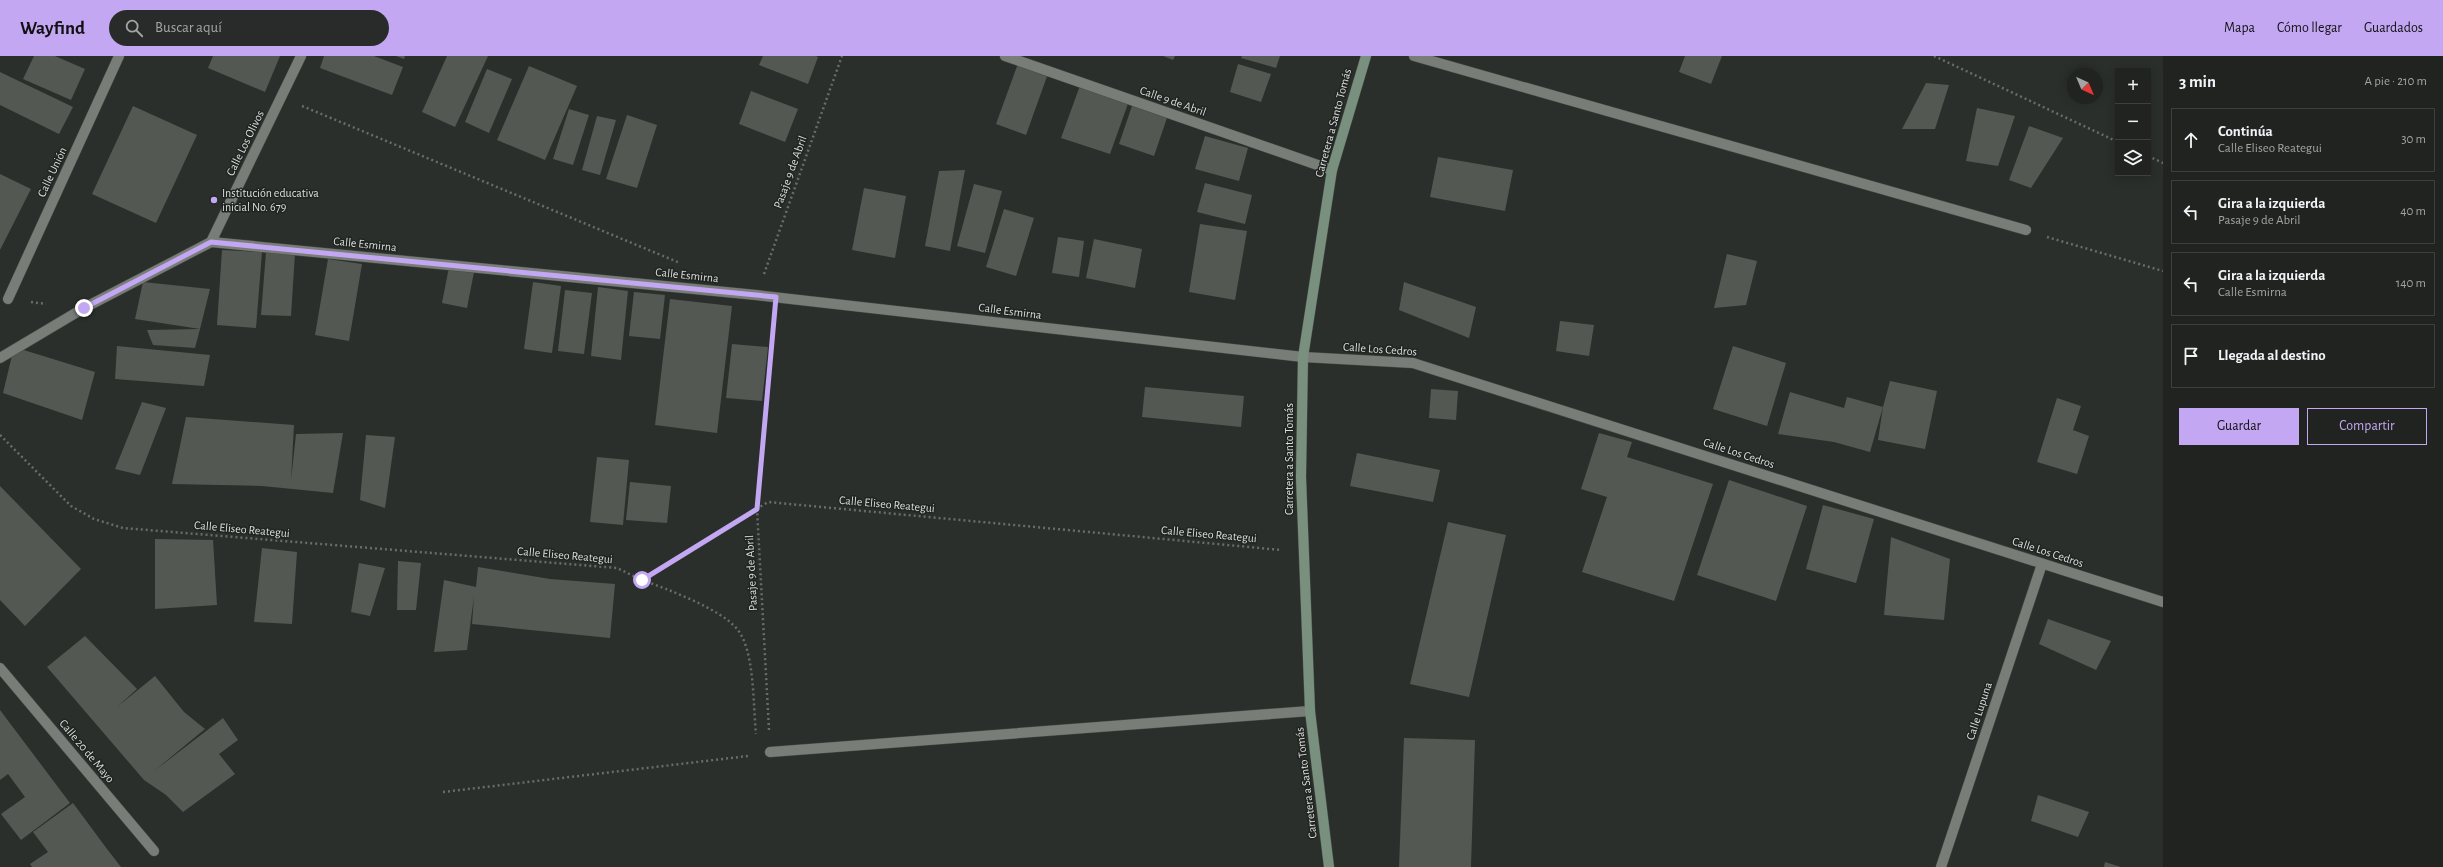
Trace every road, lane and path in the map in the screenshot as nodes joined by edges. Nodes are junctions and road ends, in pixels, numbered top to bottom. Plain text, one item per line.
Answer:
1 (119, 56) edge
2 (301, 56) edge
3 (842, 56) edge
4 (1005, 56) edge
5 (1366, 56) edge
6 (1414, 56) edge
7 (1934, 56) edge
8 (282, 98) junction
9 (2115, 141) edge
10 (2151, 157) edge
11 (2163, 163) edge
12 (1332, 170) junction
13 (2026, 230) joint
14 (211, 242) junction
15 (683, 265) dead end
16 (2163, 271) edge
17 (756, 295) junction
18 (776, 297) junction
19 (8, 299) joint
20 (84, 308) junction
21 (1303, 357) junction
22 (0, 358) edge
23 (0, 435) edge
24 (757, 509) junction
25 (1304, 552) junction
26 (2042, 564) junction
27 (642, 580) junction
28 (2163, 602) edge
29 (0, 668) edge
30 (1310, 711) junction
31 (770, 752) junction
32 (758, 754) junction
33 (442, 792) dead end
34 (154, 851) dead end
35 (1329, 867) edge
36 (1941, 867) edge

1 - 19 street, Calle Unión
2 - 8 street, Calle Los Olivos
3 - 17 path, Pasaje 9 de Abril
4 - 12 street, Calle 9 de Abril
5 - 12 street, Carretera a Santo Tomás
6 - 13 street
7 - 9 path
8 - 14 street, Calle Los Olivos
8 - 15 path
10 - 11 path
12 - 21 street, Carretera a Santo Tomás
13 - 16 path
14 - 17 street, Calle Esmirna
14 - 20 street
17 - 18 street, Calle Esmirna
18 - 21 street, Calle Esmirna
18 - 24 path, Pasaje 9 de Abril
19 - 20 path
20 - 22 street
21 - 25 street, Carretera a Santo Tomás
21 - 26 street, Calle Los Cedros
23 - 27 path, Calle Eliseo Reategui
24 - 25 path, Calle Eliseo Reategui
24 - 27 path, Calle Eliseo Reategui
24 - 31 path, Pasaje 9 de Abril
25 - 30 street, Carretera a Santo Tomás
26 - 28 street, Calle Los Cedros
26 - 36 street, Calle Lupuna
27 - 32 path
29 - 34 street, Calle 20 de Mayo
30 - 31 street
30 - 35 street, Carretera a Santo Tomás
31 - 32 path
32 - 33 path

